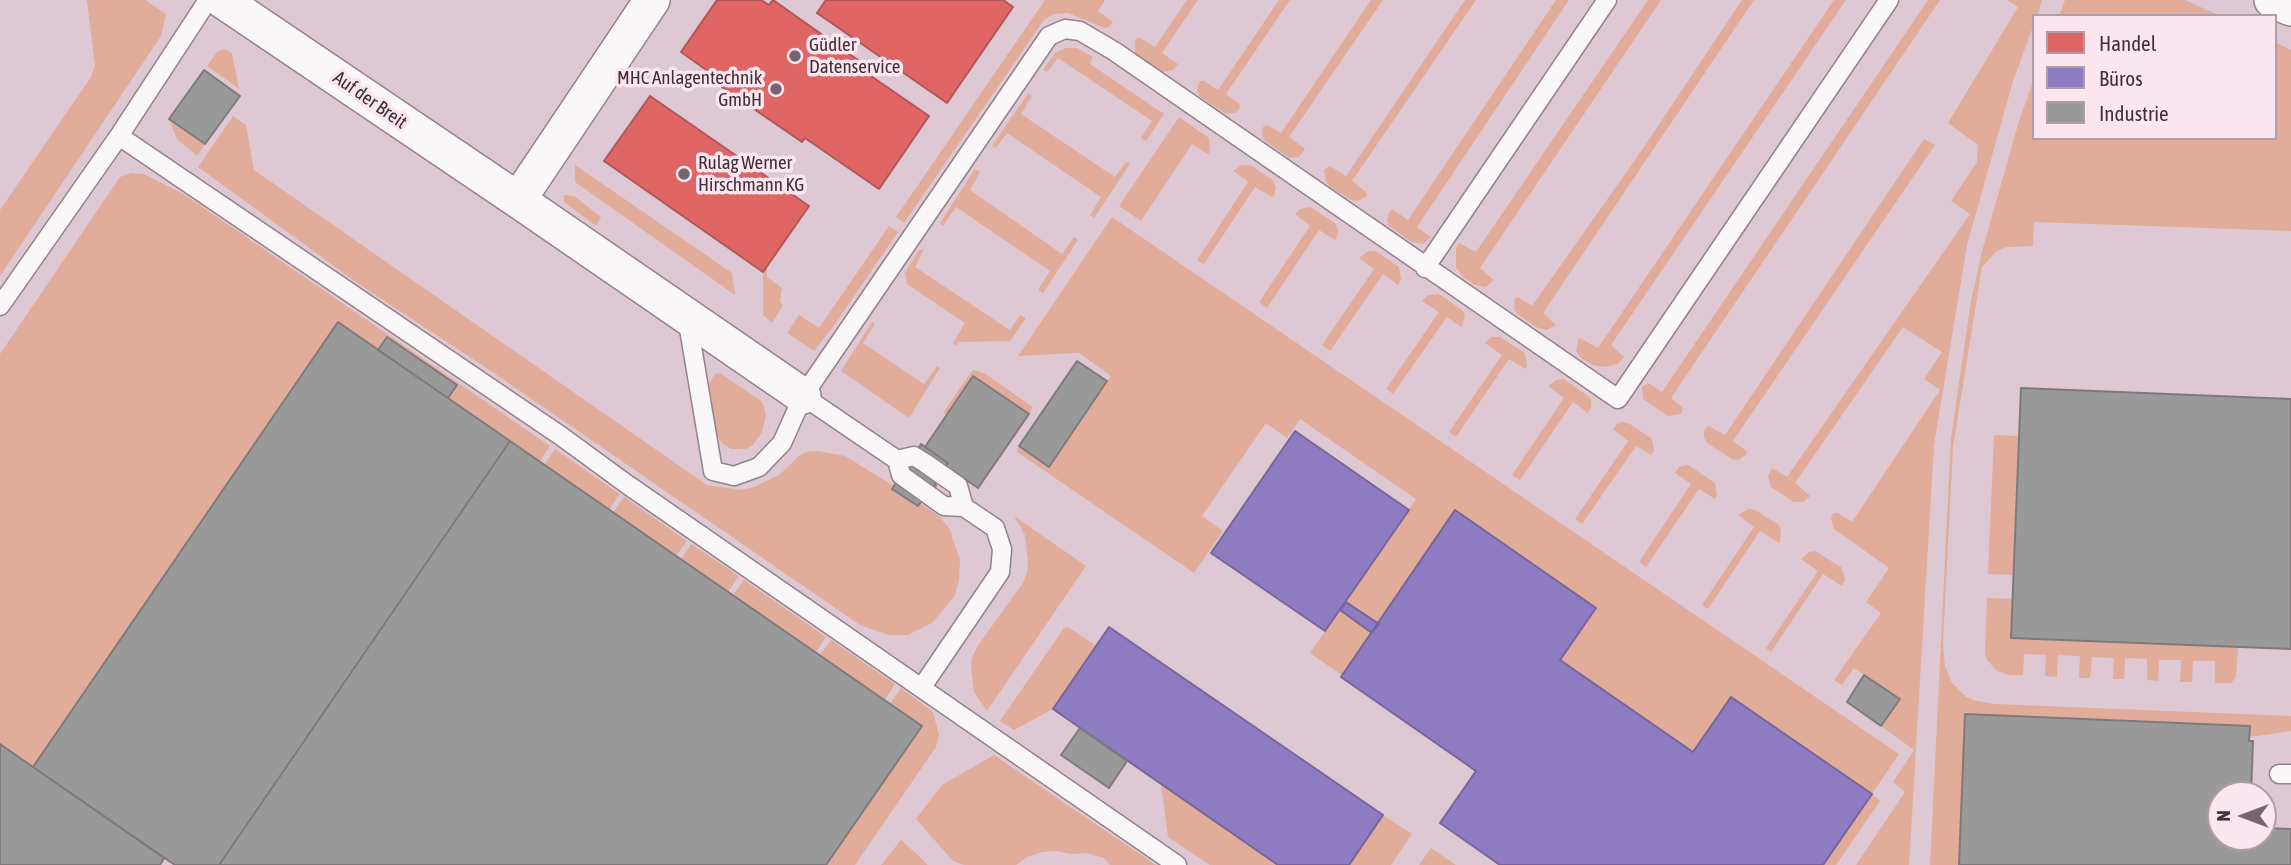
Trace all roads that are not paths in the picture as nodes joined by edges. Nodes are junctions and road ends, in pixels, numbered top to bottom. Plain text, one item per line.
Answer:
1 (208, 0) edge
2 (222, 0) edge
3 (652, 0) edge
4 (1607, 0) edge
5 (1889, 0) edge
6 (2272, 0) edge
7 (2291, 8) edge
8 (119, 136) junction
9 (518, 200) junction
10 (1425, 268) junction
11 (0, 306) edge
12 (687, 317) junction
13 (803, 396) junction
14 (922, 687) junction
15 (1177, 865) edge

1 - 8 lane
2 - 9 street, Auf der Breit
3 - 9 street
4 - 10 lane
5 - 10 lane
6 - 7 street
8 - 11 lane
8 - 14 lane
9 - 12 street, Auf der Breit
10 - 13 lane
12 - 13 street, Auf der Breit
12 - 13 lane
13 - 14 lane
14 - 15 lane

